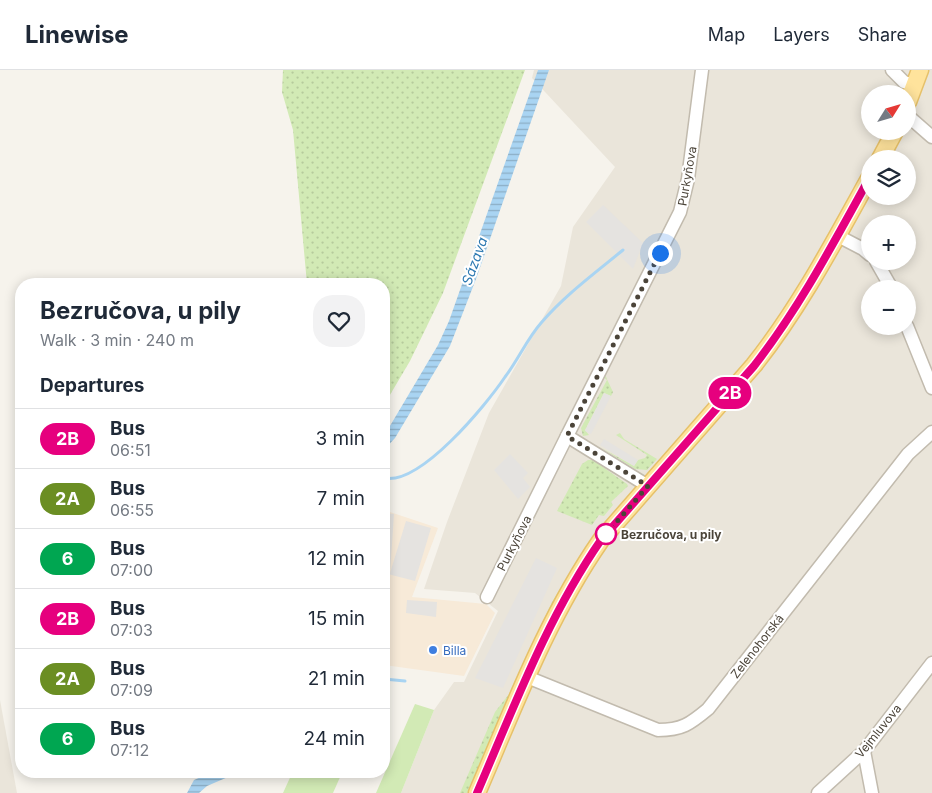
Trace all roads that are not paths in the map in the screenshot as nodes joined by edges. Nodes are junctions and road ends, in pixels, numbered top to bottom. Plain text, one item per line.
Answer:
1 (702, 70) edge
2 (892, 70) edge
3 (917, 77) edge
4 (916, 123) edge
5 (932, 137) edge
6 (861, 194) edge
7 (838, 236) junction
8 (861, 248) edge
9 (911, 335) edge
10 (932, 388) edge
11 (932, 432) edge
12 (567, 436) junction
13 (648, 486) junction
14 (487, 596) dead end
15 (932, 663) edge
16 (527, 677) junction
17 (864, 751) junction
18 (477, 793) edge
19 (818, 793) edge
20 (872, 793) edge

1 - 12 street, Purkyňova
2 - 3 street
4 - 5 street
6 - 7 main road
7 - 8 street
7 - 13 main road
9 - 10 street
11 - 16 street, Zelenohorská
12 - 13 street
12 - 14 street, Purkyňova
13 - 16 main road
15 - 17 street, Vejmluvova
16 - 18 main road
17 - 19 street, Vejmluvova
17 - 20 street

